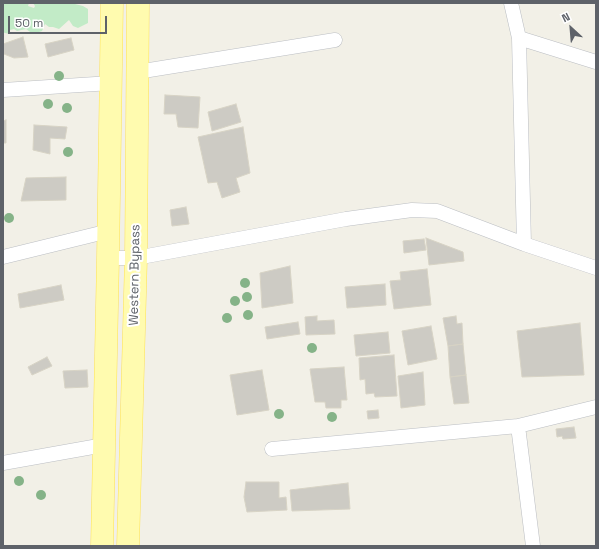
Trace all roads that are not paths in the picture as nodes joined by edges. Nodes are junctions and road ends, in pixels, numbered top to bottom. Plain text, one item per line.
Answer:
1 (112, 3) edge
2 (138, 3) edge
3 (511, 3) edge
4 (519, 38) junction
5 (335, 40) dead end
6 (596, 62) edge
7 (137, 72) junction
8 (111, 84) junction
9 (3, 90) edge
10 (109, 231) junction
11 (524, 244) junction
12 (3, 257) edge
13 (108, 258) junction
14 (136, 258) junction
15 (596, 268) edge
16 (596, 406) edge
17 (518, 426) junction
18 (104, 444) junction
19 (272, 449) dead end
20 (3, 463) edge
21 (102, 546) edge
22 (128, 546) edge
23 (533, 546) edge

1 - 8 main road, Western Bypass
2 - 7 main road, Western Bypass
3 - 4 street
4 - 6 street
4 - 11 street
5 - 7 street
7 - 14 main road, Western Bypass
8 - 9 street
8 - 10 main road, Western Bypass
10 - 12 street
10 - 13 main road, Western Bypass
11 - 14 street
11 - 15 street
13 - 14 street
13 - 18 main road, Western Bypass
14 - 22 main road, Western Bypass
16 - 17 street
17 - 19 street
17 - 23 street
18 - 20 street
18 - 21 main road, Western Bypass

